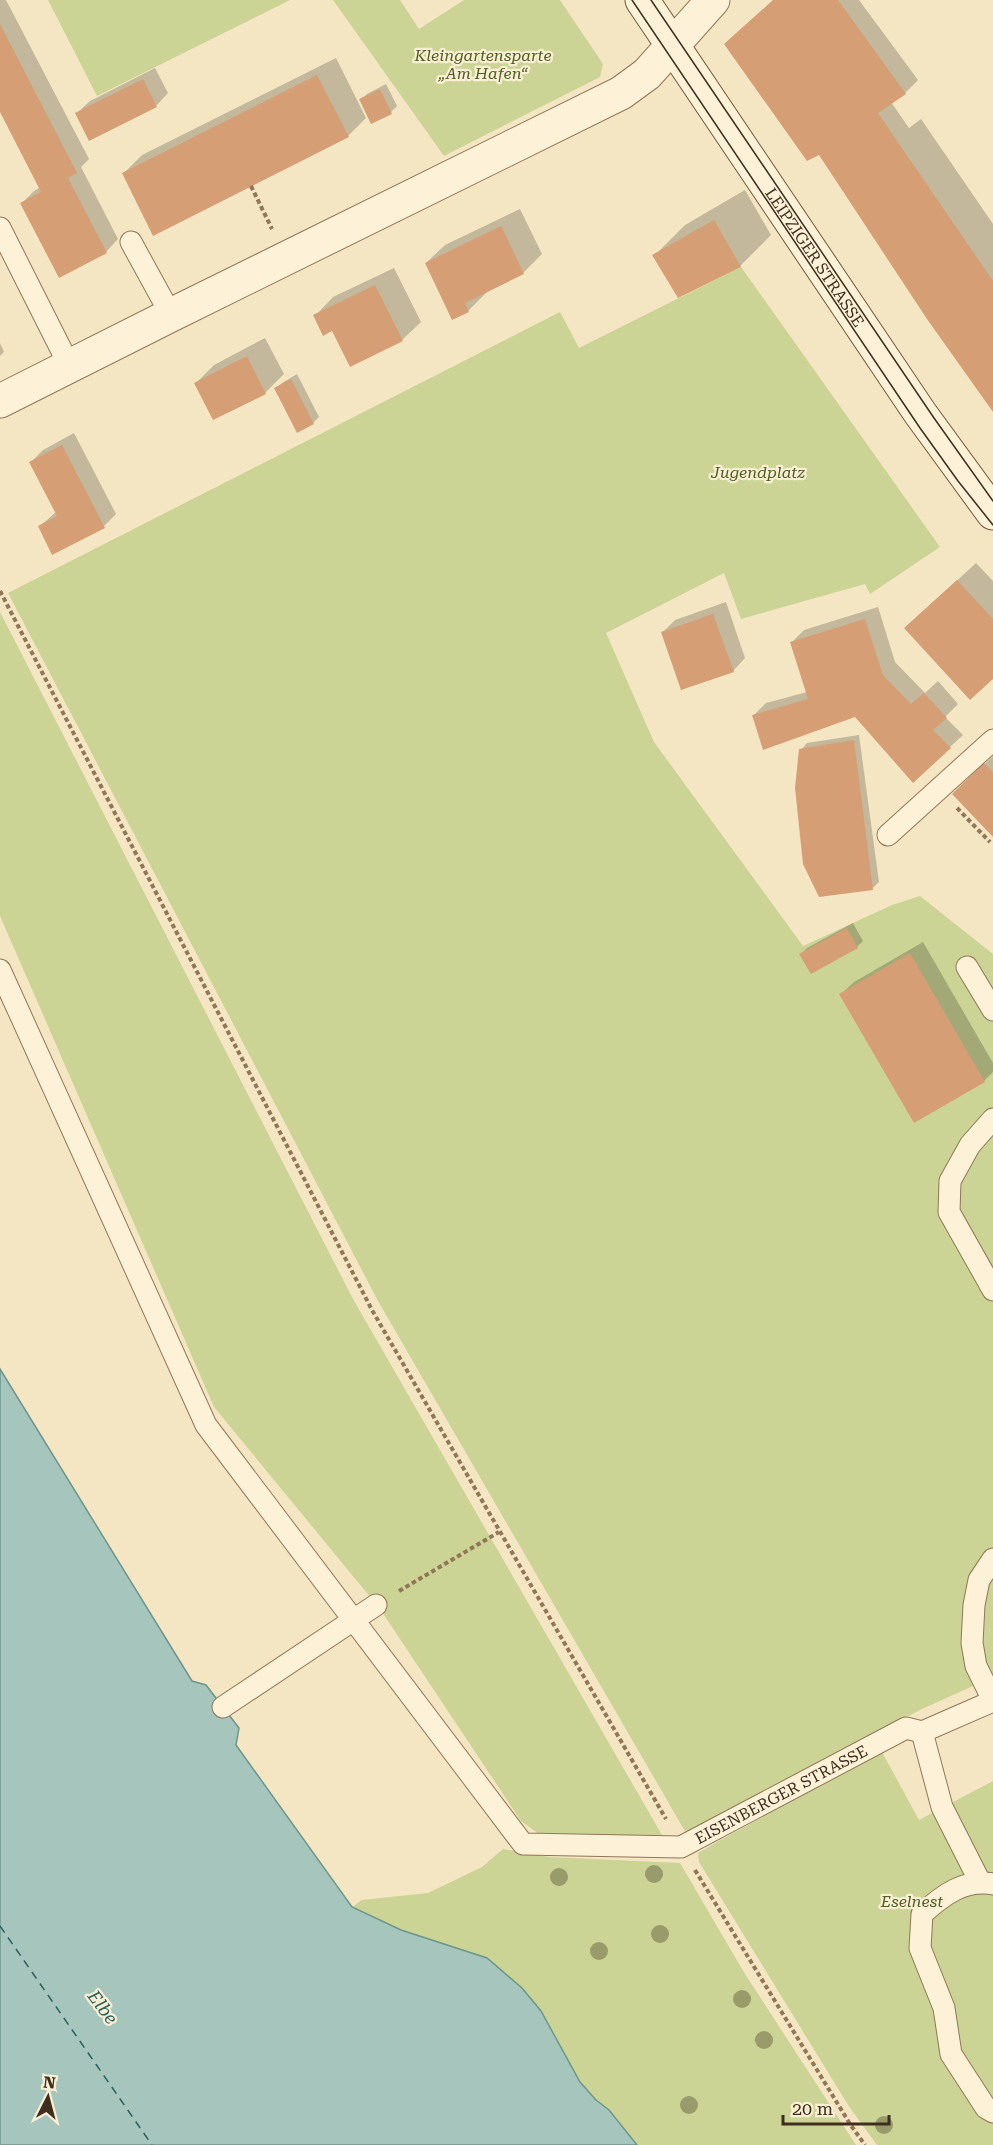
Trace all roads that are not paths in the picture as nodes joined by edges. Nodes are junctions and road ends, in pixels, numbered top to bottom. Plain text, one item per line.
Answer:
1 (642, 0) edge
2 (713, 0) edge
3 (673, 46) junction
4 (0, 228) edge
5 (131, 242) dead end
6 (171, 315) junction
7 (69, 366) junction
8 (0, 401) edge
9 (993, 513) edge
10 (993, 740) edge
11 (888, 835) dead end
12 (968, 967) dead end
13 (0, 970) edge
14 (993, 1010) edge
15 (993, 1119) edge
16 (993, 1290) edge
17 (993, 1559) edge
18 (376, 1605) road end
19 (353, 1620) junction
20 (993, 1700) edge
21 (223, 1707) dead end
22 (922, 1732) junction
23 (987, 1883) edge
24 (993, 2112) edge

1 - 3 street, LEIPZIGER STRASSE
2 - 3 street
3 - 6 street
3 - 9 street, LEIPZIGER STRASSE
4 - 7 lane
5 - 6 lane
6 - 7 street
7 - 8 street
10 - 11 lane
12 - 14 lane
13 - 19 lane
15 - 16 lane
17 - 20 lane
18 - 19 lane
19 - 21 lane
19 - 22 lane, EISENBERGER STRASSE
20 - 22 lane, EISENBERGER STRASSE
22 - 23 lane
23 - 24 lane

